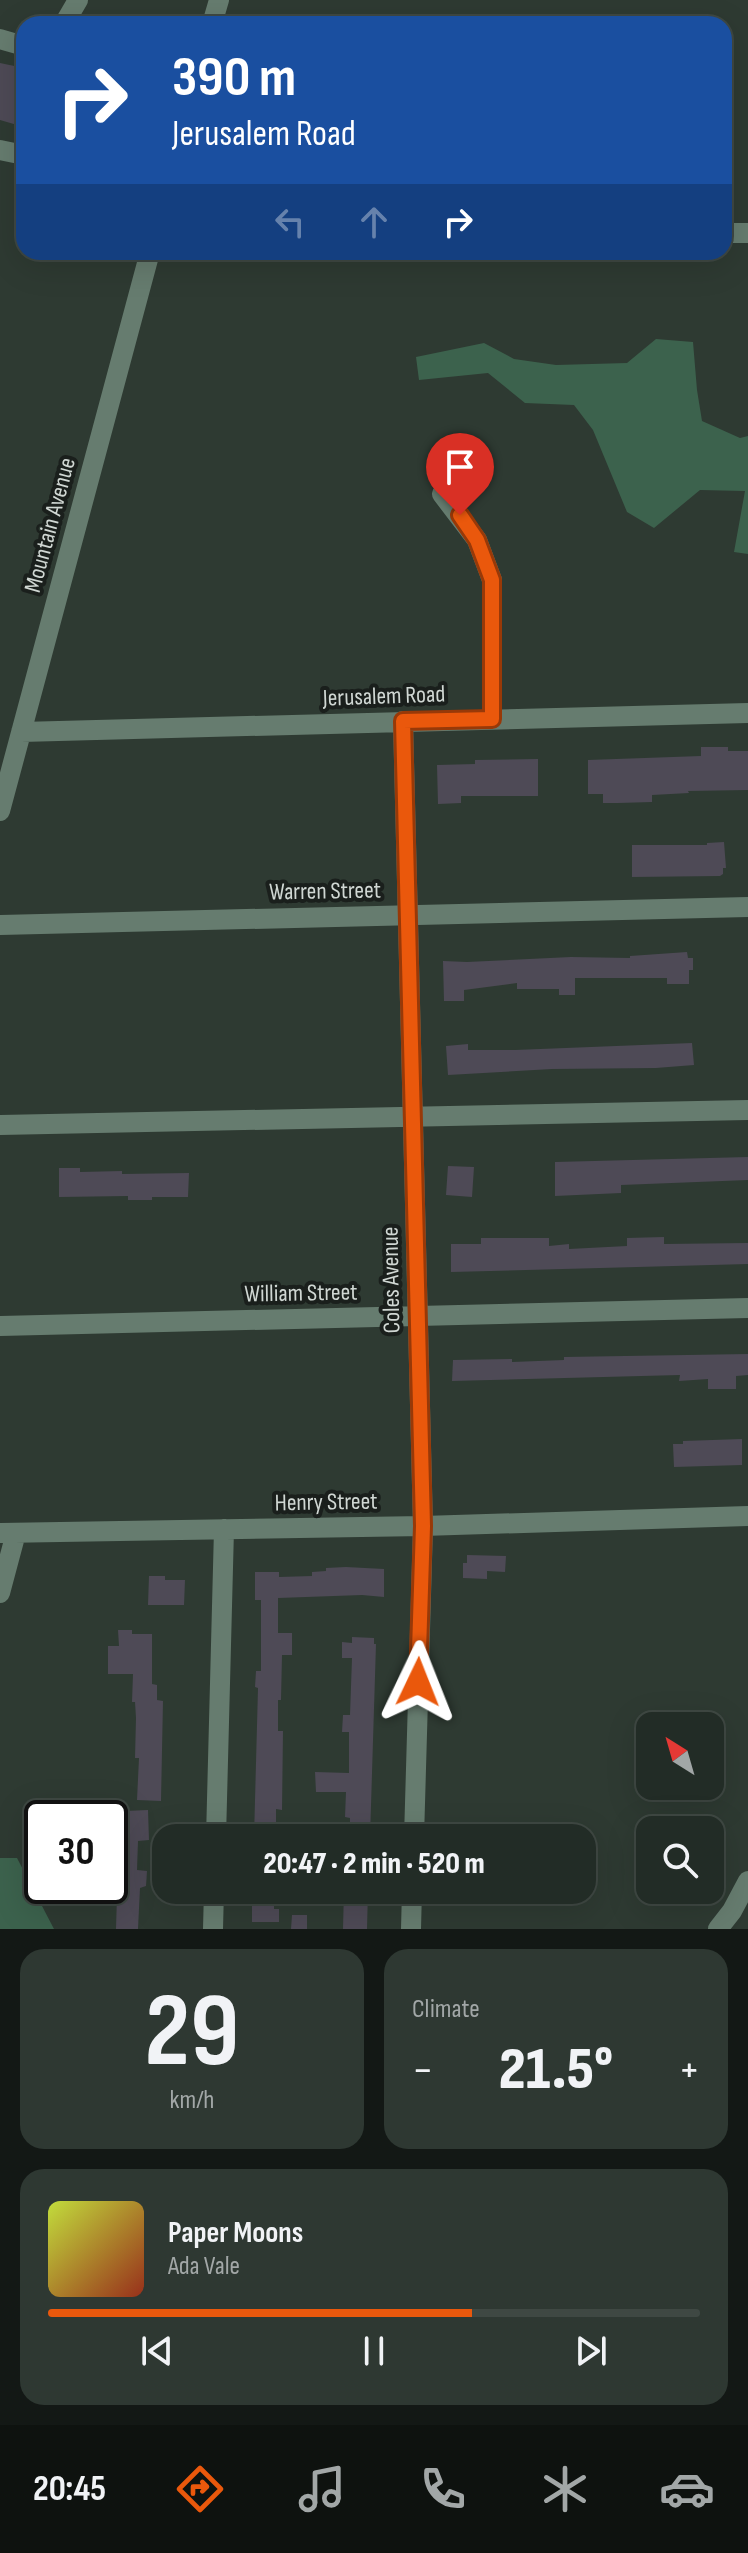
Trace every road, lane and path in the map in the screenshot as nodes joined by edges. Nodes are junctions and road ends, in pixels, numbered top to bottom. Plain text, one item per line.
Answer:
1 (148, 260) edge
2 (442, 494) dead end
3 (748, 713) edge
4 (492, 719) junction
5 (403, 721) junction
6 (21, 732) junction
7 (0, 811) edge
8 (748, 907) edge
9 (407, 915) junction
10 (0, 925) edge
11 (748, 1110) edge
12 (412, 1117) junction
13 (0, 1125) edge
14 (748, 1308) edge
15 (417, 1316) junction
16 (0, 1326) edge
17 (748, 1516) edge
18 (423, 1526) junction
19 (224, 1529) junction
20 (8, 1533) edge
21 (0, 1593) edge
22 (216, 1824) edge
23 (414, 1824) edge
24 (748, 1881) edge
25 (214, 1904) edge
26 (412, 1904) edge
27 (213, 1929) edge
28 (411, 1929) edge
29 (718, 1929) edge

1 - 6 street, Mountain Avenue
2 - 4 street
3 - 4 street, Jerusalem Road
4 - 5 street, Jerusalem Road
5 - 6 street, Jerusalem Road
5 - 9 street, Coles Avenue
6 - 7 street, Mountain Avenue
8 - 9 street, Warren Street
9 - 10 street, Warren Street
9 - 12 street, Coles Avenue
11 - 12 street
12 - 13 street
12 - 15 street, Coles Avenue
14 - 15 street, William Street
15 - 16 street, William Street
15 - 18 street, Coles Avenue
17 - 18 street, Henry Street
18 - 19 street, Henry Street
18 - 23 street, Coles Avenue
19 - 20 street, Henry Street
19 - 22 street
20 - 21 street
24 - 29 street
25 - 27 street
26 - 28 street

